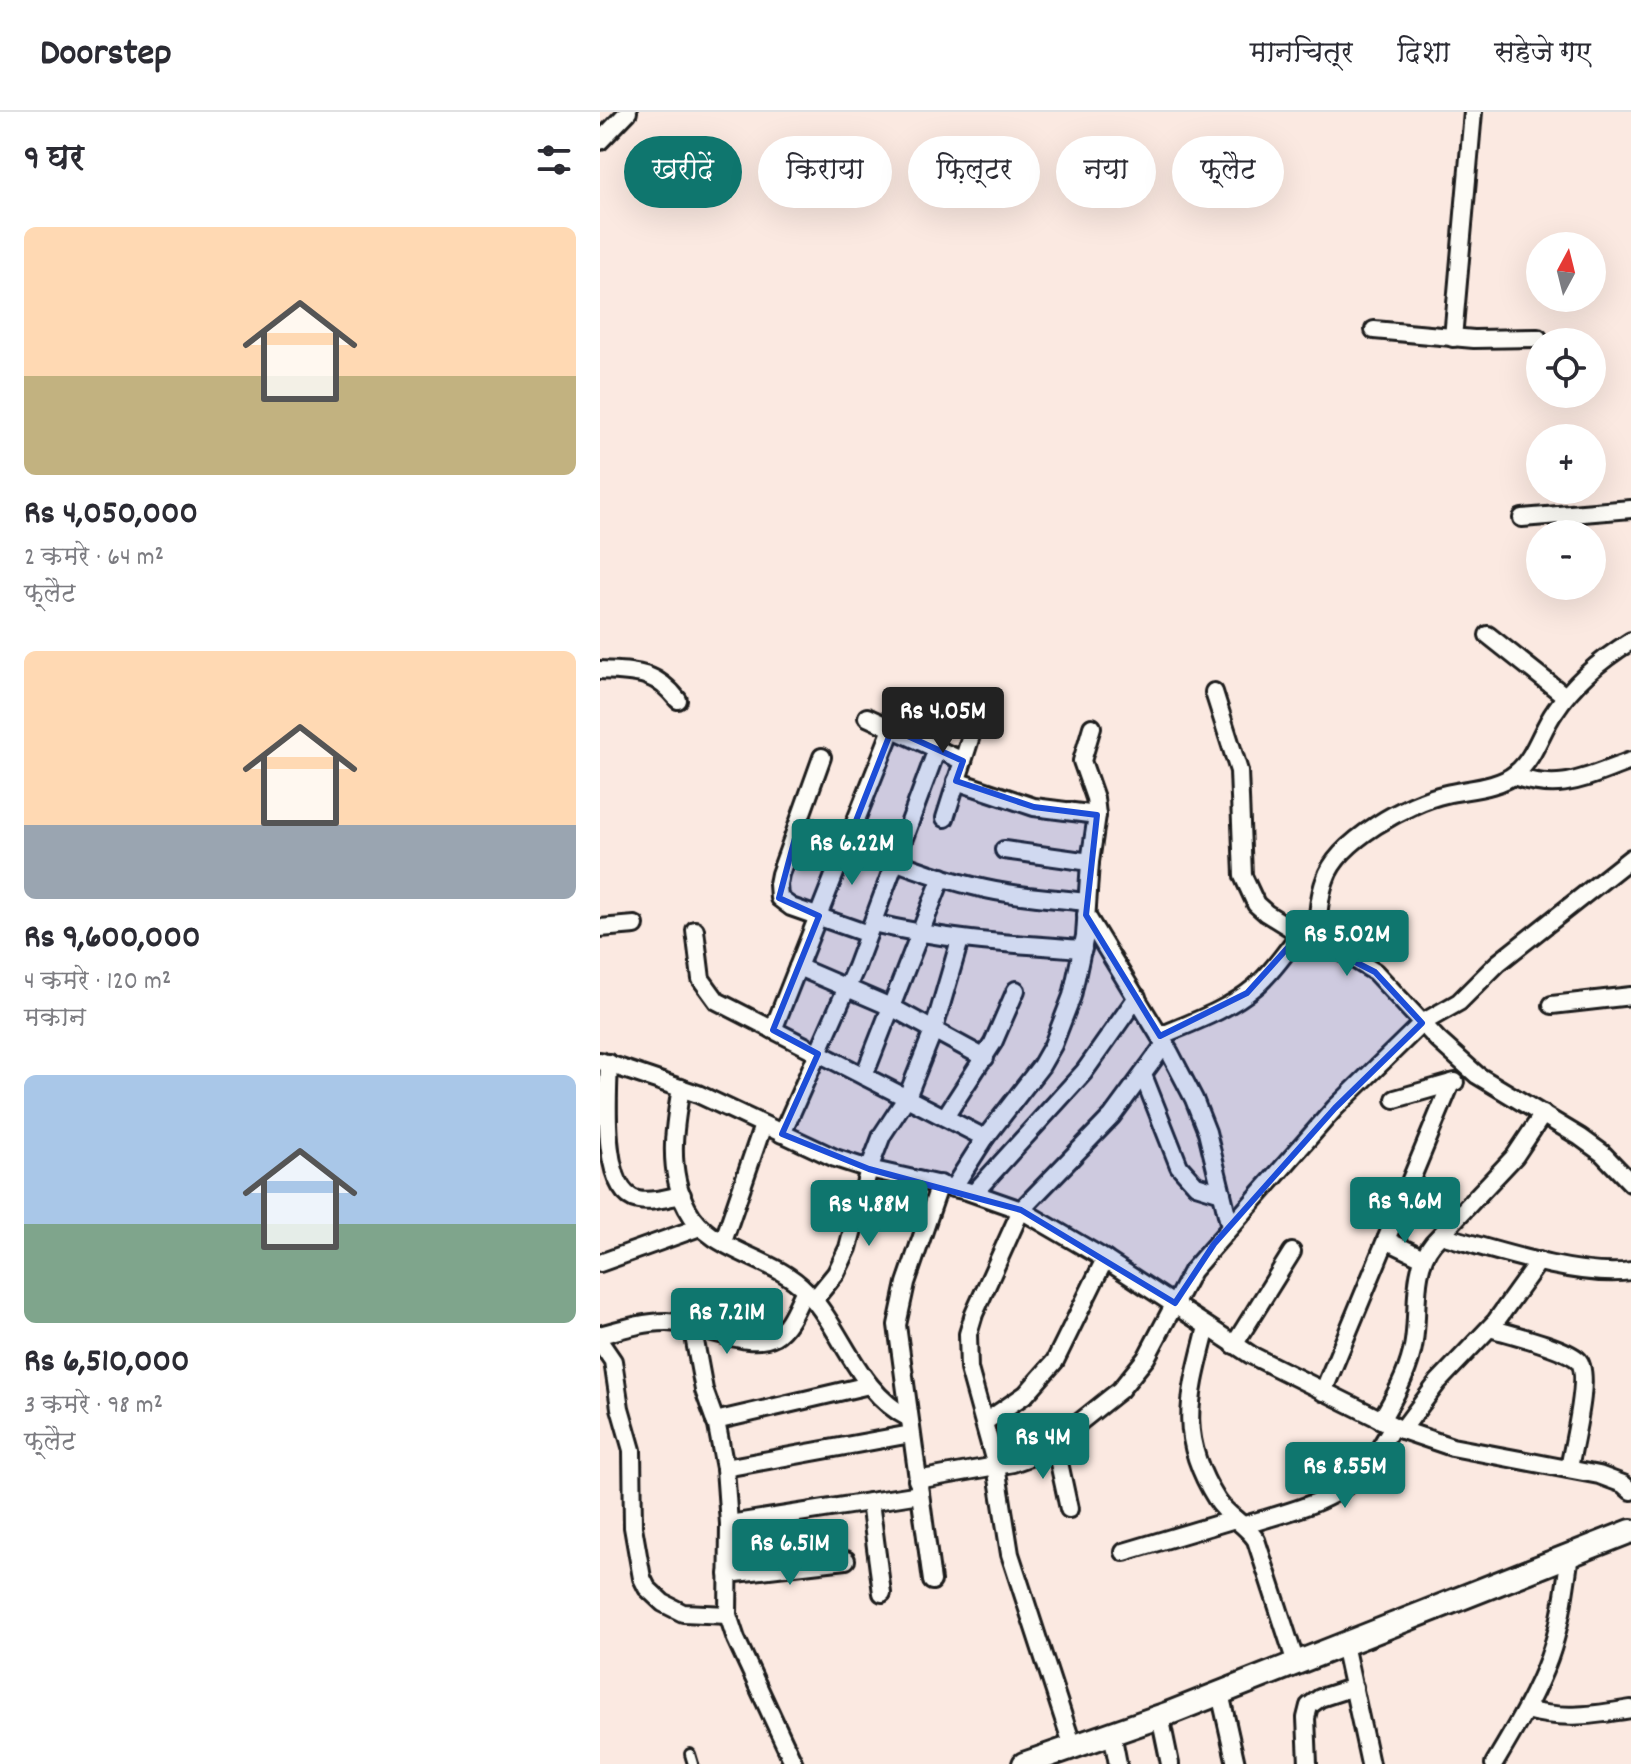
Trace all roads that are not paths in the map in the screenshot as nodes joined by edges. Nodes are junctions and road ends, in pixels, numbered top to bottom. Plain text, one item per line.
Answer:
1 (628, 112) edge
2 (1473, 112) edge
3 (600, 141) edge
4 (1374, 330) dead end
5 (1453, 338) junction
6 (1526, 338) edge
7 (1631, 509) edge
8 (1522, 518) dead end
9 (1488, 635) dead end
10 (1631, 641) edge
11 (600, 670) edge
12 (1214, 692) dead end
13 (1565, 696) junction
14 (678, 700) dead end
15 (981, 704) dead end
16 (867, 717) dead end
17 (1092, 727) dead end
18 (892, 729) junction
19 (937, 749) junction
20 (822, 757) dead end
21 (963, 761) junction
22 (1631, 761) edge
23 (1513, 776) junction
24 (956, 781) junction
25 (1097, 815) junction
26 (945, 818) dead end
27 (799, 823) junction
28 (848, 841) junction
29 (1004, 850) dead end
30 (1631, 858) edge
31 (897, 859) junction
32 (1090, 862) junction
33 (942, 877) junction
34 (1087, 908) junction
35 (819, 916) junction
36 (635, 925) dead end
37 (600, 928) edge
38 (870, 928) junction
39 (695, 930) dead end
40 (920, 935) junction
41 (1308, 937) junction
42 (960, 940) junction
43 (1083, 949) junction
44 (798, 967) junction
45 (846, 989) junction
46 (1016, 990) dead end
47 (1631, 996) edge
48 (1137, 997) junction
49 (1552, 1005) dead end
50 (891, 1007) junction
51 (1422, 1023) junction
52 (934, 1029) junction
53 (773, 1030) junction
54 (1163, 1040) junction
55 (818, 1054) junction
56 (985, 1058) junction
57 (604, 1062) edge
58 (1143, 1075) junction
59 (1477, 1075) junction
60 (864, 1076) junction
61 (1451, 1083) junction
62 (681, 1088) junction
63 (907, 1097) junction
64 (1395, 1099) dead end
65 (1543, 1114) junction
66 (945, 1117) junction
67 (763, 1125) junction
68 (782, 1134) junction
69 (985, 1138) junction
70 (604, 1142) edge
71 (869, 1169) junction
72 (1631, 1183) edge
73 (947, 1186) junction
74 (974, 1193) junction
75 (1222, 1193) junction
76 (682, 1195) junction
77 (1021, 1210) junction
78 (700, 1227) junction
79 (1230, 1227) junction
80 (1441, 1235) junction
81 (1386, 1240) junction
82 (723, 1242) junction
83 (1292, 1252) dead end
84 (1423, 1258) junction
85 (1105, 1259) junction
86 (1539, 1261) junction
87 (600, 1263) edge
88 (1631, 1271) edge
89 (810, 1295) junction
90 (1175, 1303) junction
91 (692, 1325) junction
92 (1207, 1327) junction
93 (1490, 1328) junction
94 (600, 1335) edge
95 (600, 1342) edge
96 (1234, 1345) junction
97 (869, 1385) junction
98 (1323, 1392) junction
99 (715, 1421) junction
100 (985, 1422) junction
101 (910, 1426) junction
102 (1392, 1426) junction
103 (1055, 1444) junction
104 (996, 1466) junction
105 (725, 1468) junction
106 (1569, 1469) junction
107 (1628, 1484) edge
108 (918, 1487) junction
109 (870, 1502) junction
110 (1069, 1509) dead end
111 (1240, 1522) junction
112 (729, 1524) junction
113 (1631, 1531) edge
114 (1124, 1552) dead end
115 (1570, 1554) junction
116 (846, 1560) dead end
117 (728, 1574) junction
118 (932, 1581) dead end
119 (882, 1593) dead end
120 (728, 1615) junction
121 (1344, 1644) junction
122 (1296, 1663) junction
123 (1354, 1687) junction
124 (1220, 1693) junction
125 (1631, 1709) edge
126 (1526, 1710) junction
127 (1160, 1716) junction
128 (1112, 1733) junction
129 (1073, 1747) junction
130 (794, 1764) edge
131 (1024, 1764) edge
132 (1118, 1764) edge
133 (1170, 1764) edge
134 (1236, 1764) edge
135 (1308, 1764) edge
136 (1370, 1764) edge
137 (1494, 1764) edge

1 - 3 street
2 - 5 street
4 - 5 street
5 - 6 street
7 - 8 street
9 - 13 street
10 - 13 street
11 - 14 street
12 - 41 street
13 - 23 street
15 - 21 street
16 - 18 street
17 - 25 street
18 - 19 street
18 - 28 street
19 - 21 street
19 - 31 street
20 - 27 street
21 - 24 street
22 - 23 street
23 - 41 street
24 - 25 street
24 - 26 street
25 - 32 street
27 - 28 street
27 - 35 street
28 - 31 street
28 - 35 street
29 - 32 street
30 - 51 street
31 - 33 street
31 - 38 street
32 - 34 street
33 - 34 street
33 - 40 street
34 - 43 street
34 - 48 street
35 - 38 street
35 - 44 street
36 - 37 street
38 - 40 street
38 - 45 street
39 - 53 street
40 - 42 street
40 - 50 street
41 - 51 street
41 - 54 street
42 - 43 street
42 - 52 street
43 - 69 street
44 - 45 street
44 - 53 street
45 - 50 street
45 - 55 street
46 - 56 street
47 - 49 street
48 - 54 street
48 - 74 street
50 - 52 street
50 - 60 street
51 - 59 street
51 - 79 street
52 - 56 street
52 - 63 street
53 - 55 street
54 - 58 street
54 - 75 street
55 - 60 street
55 - 68 street
56 - 66 street
57 - 62 street
57 - 70 street
58 - 75 street
58 - 77 street
59 - 61 street
59 - 65 street
60 - 63 street
61 - 64 street
61 - 81 street
62 - 67 street
62 - 76 street
63 - 66 street
63 - 71 street
65 - 72 street
65 - 80 street
66 - 69 street
67 - 68 street
67 - 82 street
68 - 71 street
69 - 73 street
70 - 76 street
71 - 73 street
71 - 89 street
73 - 74 street
73 - 101 street
74 - 77 street
75 - 79 street
76 - 78 street
77 - 85 street
77 - 100 street
78 - 82 street
78 - 87 street
79 - 90 street
80 - 84 street
80 - 86 street
81 - 84 street
81 - 98 street
82 - 89 street
83 - 96 street
84 - 102 street
85 - 90 street
85 - 100 street
86 - 88 street
86 - 93 street
89 - 91 street
89 - 97 street
90 - 92 street
90 - 103 street
91 - 94 street
91 - 99 street
92 - 96 street
92 - 111 street
93 - 102 street
93 - 106 street
95 - 120 street
96 - 98 street
97 - 99 street
97 - 101 street
98 - 102 street
99 - 105 street
100 - 104 street
101 - 105 street
101 - 108 street
102 - 106 street
102 - 111 street
103 - 104 street
103 - 110 street
104 - 108 street
104 - 129 street
105 - 112 street
106 - 107 street
108 - 109 street
108 - 118 street
109 - 112 street
109 - 119 street
111 - 114 street
111 - 122 street
112 - 117 street
113 - 115 main road
115 - 121 main road
115 - 126 street
116 - 117 street
117 - 120 street
120 - 130 street
121 - 122 main road
121 - 123 street
122 - 124 main road
123 - 135 street
123 - 136 street
124 - 127 main road
124 - 134 street
125 - 126 street
126 - 137 street
127 - 128 main road
127 - 133 street
128 - 129 main road
128 - 132 street
129 - 131 main road

